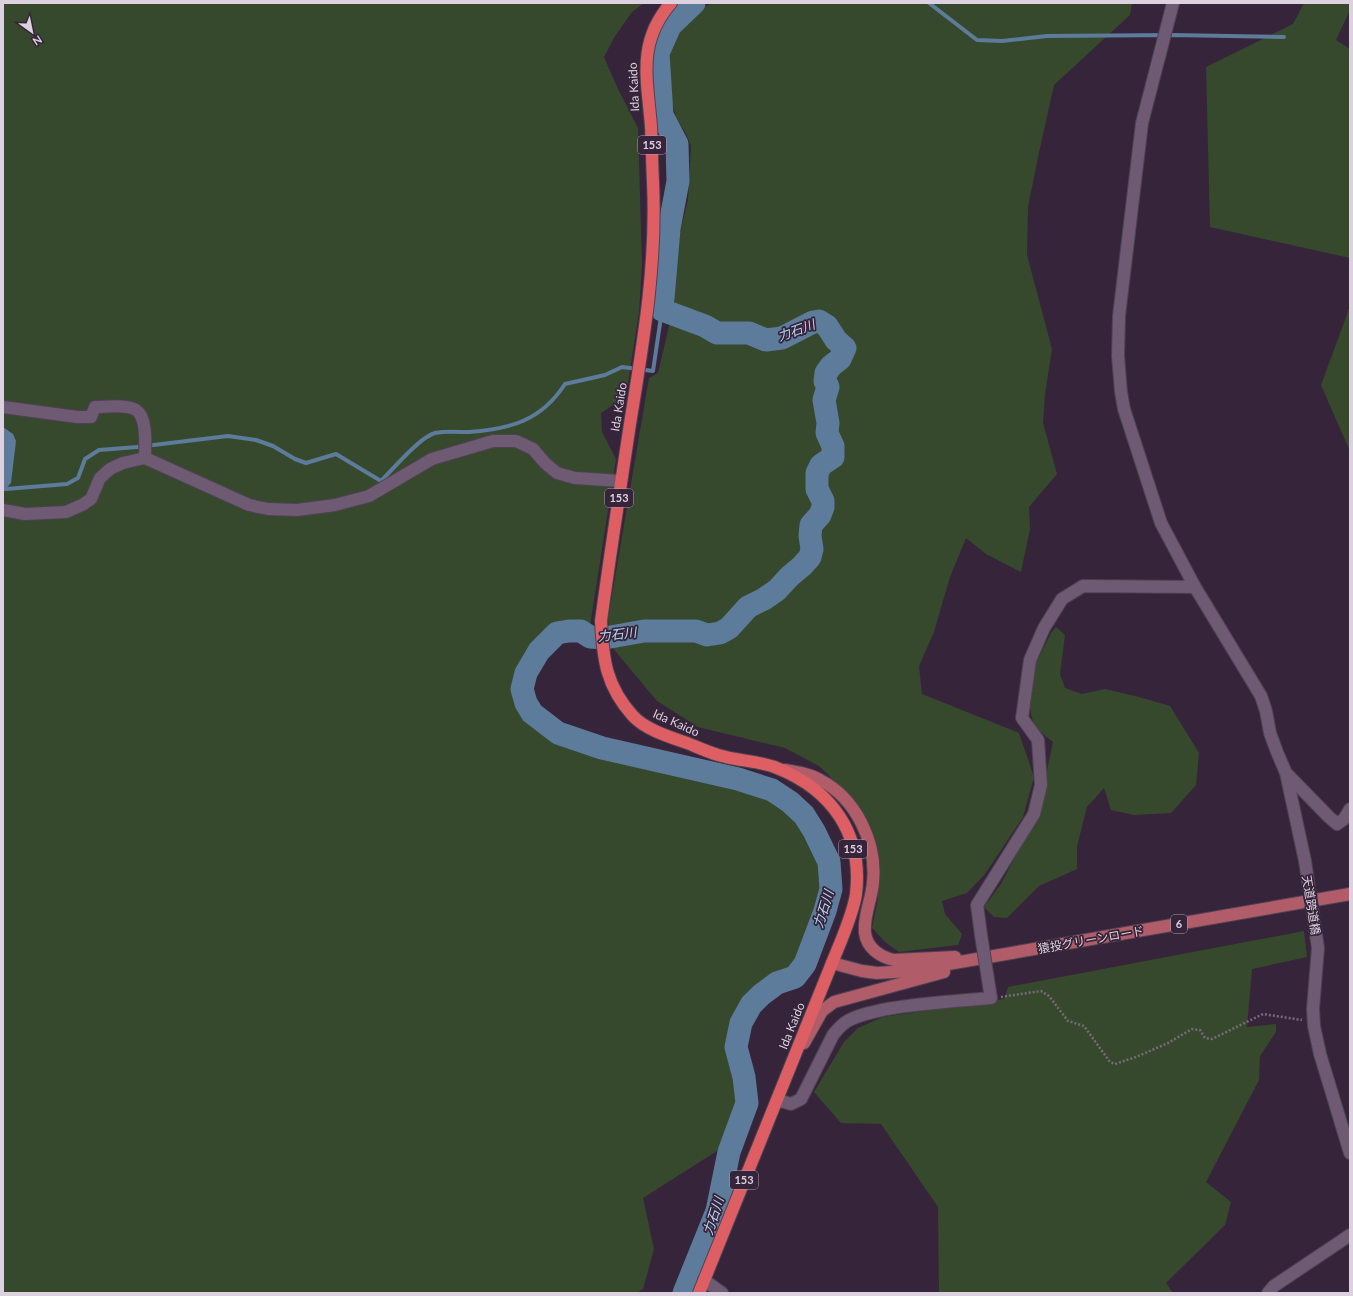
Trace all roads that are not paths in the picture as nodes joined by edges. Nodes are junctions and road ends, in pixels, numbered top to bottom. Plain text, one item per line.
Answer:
1 (671, 3) edge
2 (1173, 3) edge
3 (3, 407) edge
4 (145, 457) junction
5 (621, 481) junction
6 (3, 510) edge
7 (1195, 587) junction
8 (776, 768) junction
9 (1286, 773) junction
10 (1350, 809) edge
11 (1350, 894) edge
12 (1008, 954) junction
13 (832, 963) junction
14 (790, 1068) junction
15 (777, 1100) junction
16 (1350, 1154) edge
17 (1350, 1234) edge
18 (704, 1280) junction
19 (699, 1293) edge
20 (722, 1293) edge
21 (1268, 1293) edge

1 - 5 highway, Ida Kaido / 153
2 - 7 street
3 - 4 street
4 - 5 street
4 - 6 street
5 - 8 highway, Ida Kaido / 153
7 - 9 street
7 - 15 street, bridge
8 - 12 main road
8 - 13 highway, Ida Kaido / 153
9 - 10 street
9 - 16 street, 天道跨道橋, bridge
11 - 12 main road, 猿投グリーンロード / 6
12 - 13 main road, 猿投グリーンロード / 6
12 - 14 main road
13 - 14 highway, Ida Kaido / 153
14 - 15 highway, Ida Kaido / 153
15 - 18 highway, Ida Kaido / 153
17 - 21 street
18 - 19 highway, Ida Kaido / 153
18 - 20 street

